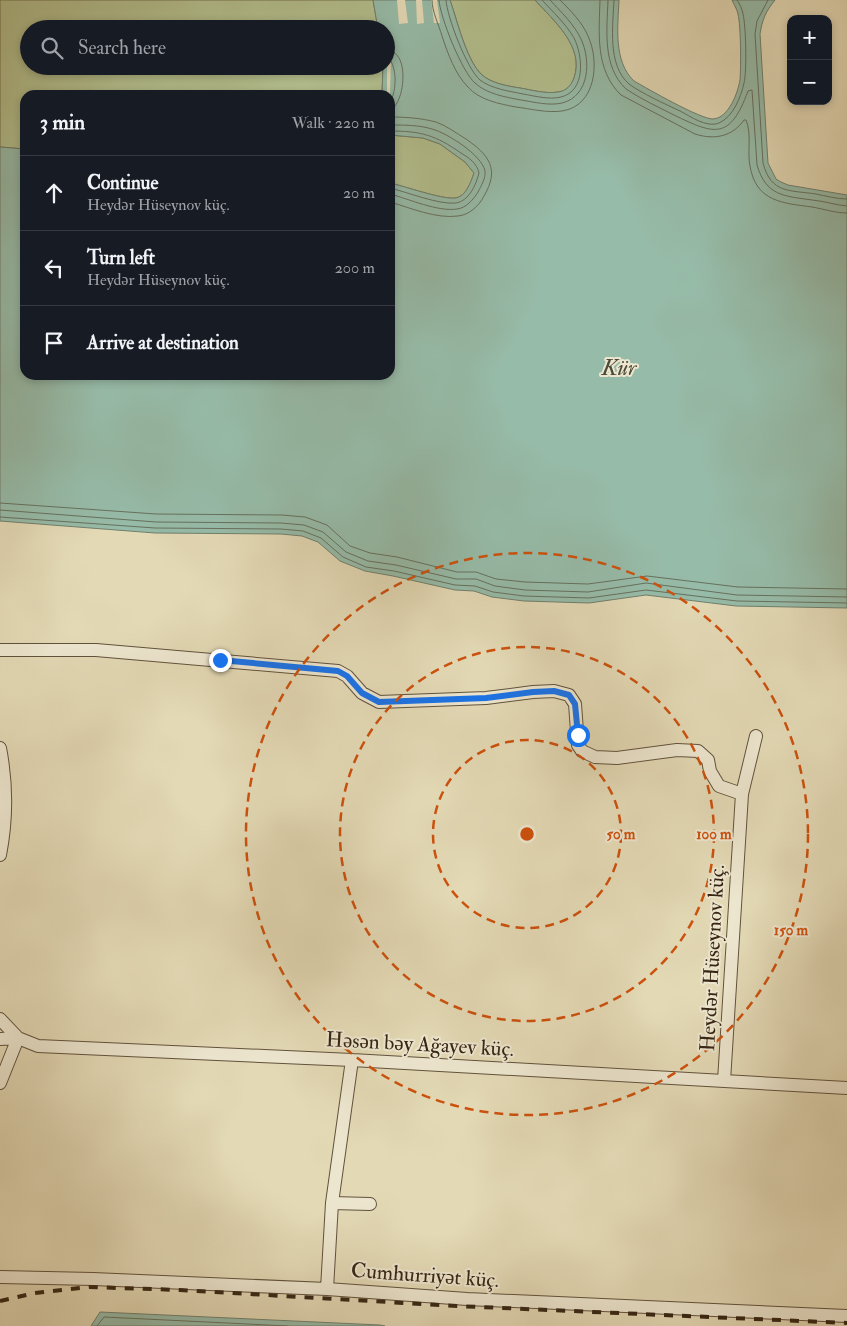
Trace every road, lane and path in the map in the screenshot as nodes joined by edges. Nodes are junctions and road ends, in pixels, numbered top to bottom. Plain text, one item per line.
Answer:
1 (0, 650) edge
2 (756, 736) dead end
3 (0, 748) edge
4 (742, 794) junction
5 (0, 855) edge
6 (0, 1019) edge
7 (18, 1038) junction
8 (0, 1039) edge
9 (352, 1060) junction
10 (724, 1081) junction
11 (0, 1083) edge
12 (847, 1088) edge
13 (332, 1203) junction
14 (370, 1204) dead end
15 (0, 1277) edge
16 (327, 1289) junction
17 (847, 1316) edge

1 - 4 street
2 - 4 street, Heydər Hüseynov küç.
3 - 5 street
4 - 10 street, Heydər Hüseynov küç.
6 - 7 street, Həsən bəy Ağayev küç.
7 - 8 street
7 - 9 street, Həsən bəy Ağayev küç.
7 - 11 street
9 - 10 street, Həsən bəy Ağayev küç.
9 - 13 street
10 - 12 street, Həsən bəy Ağayev küç.
13 - 14 street
13 - 16 street
15 - 16 street, Cumhurriyət küç.
16 - 17 street, Cumhurriyət küç.

